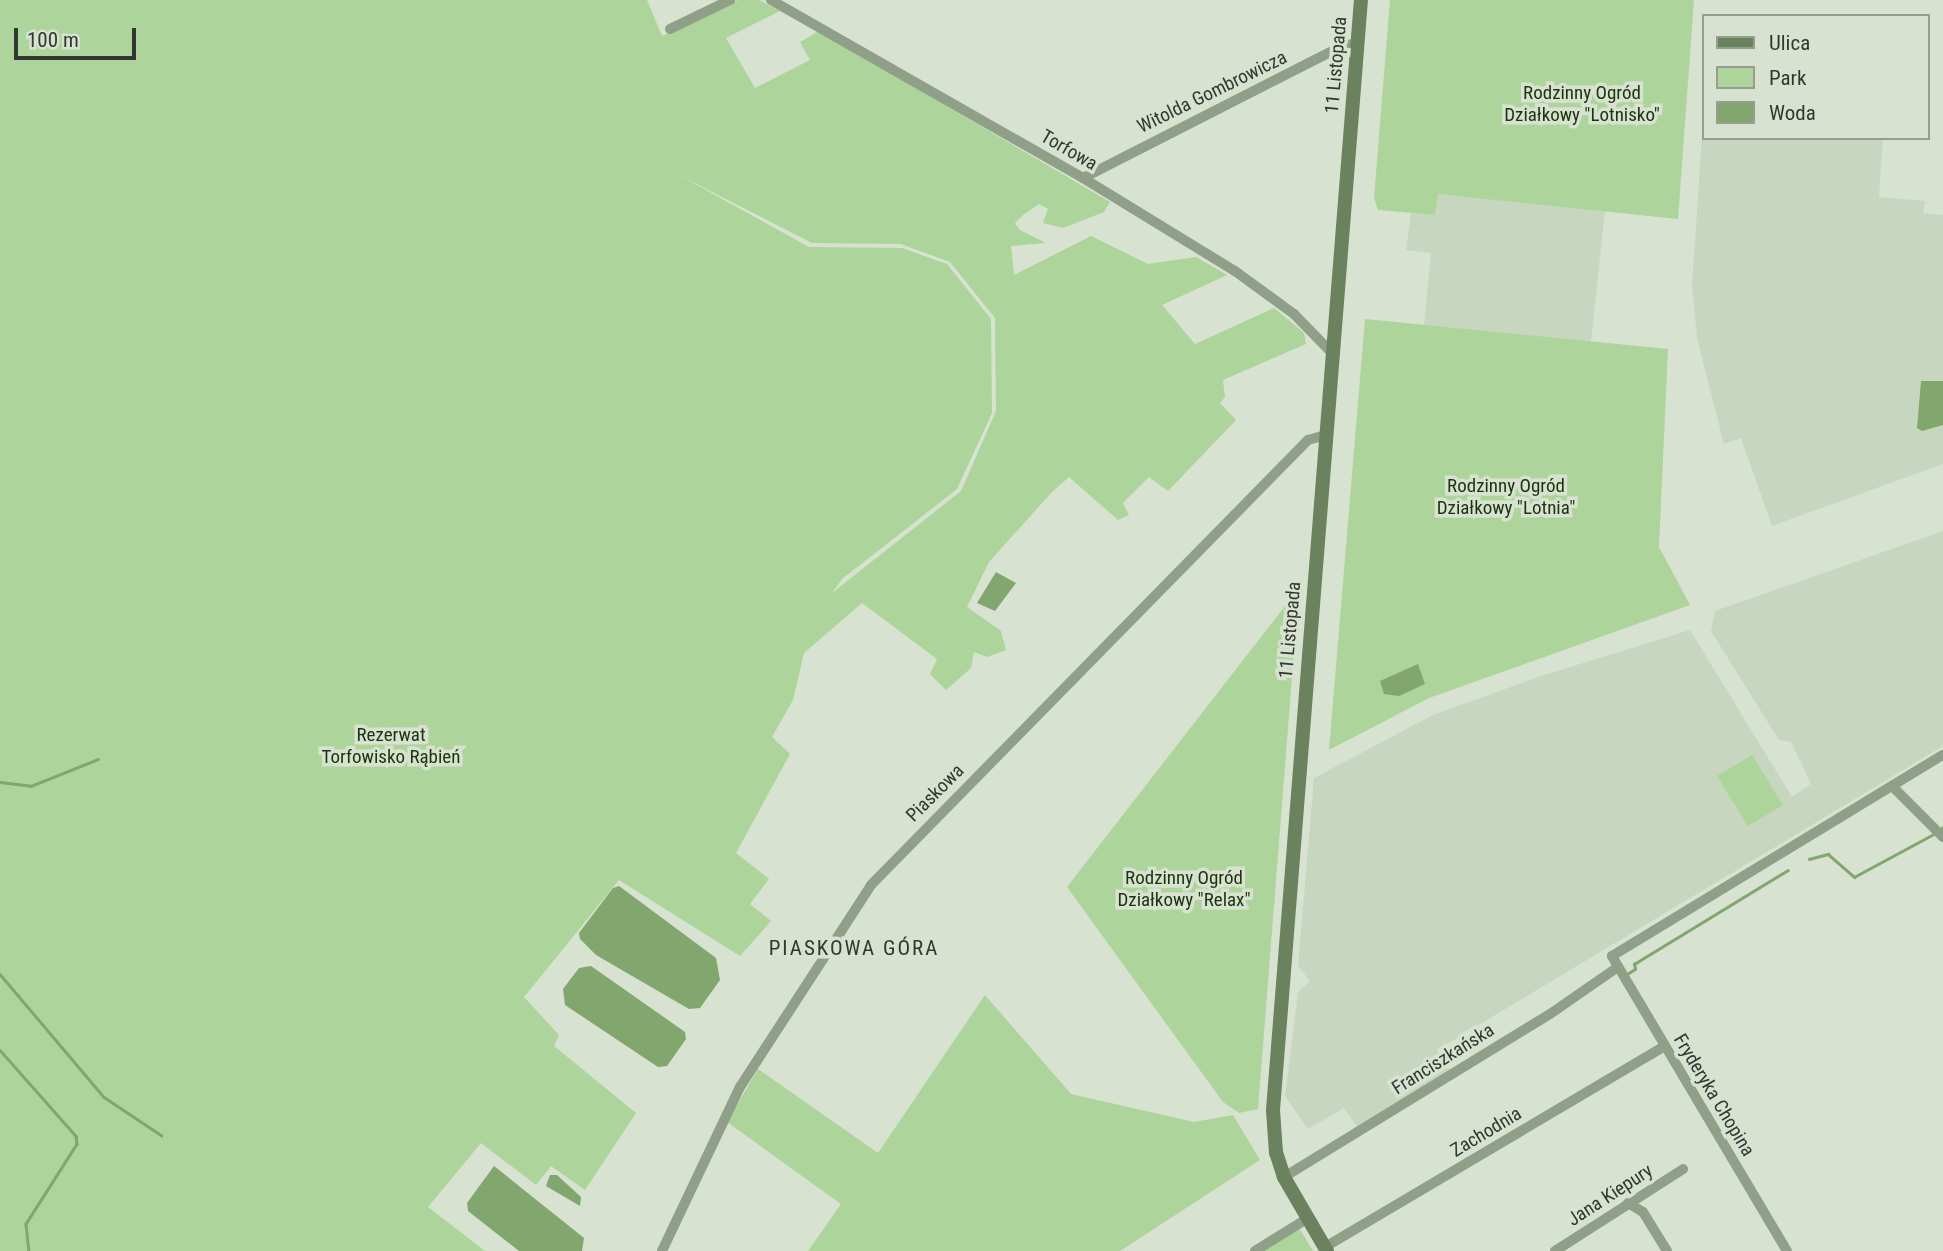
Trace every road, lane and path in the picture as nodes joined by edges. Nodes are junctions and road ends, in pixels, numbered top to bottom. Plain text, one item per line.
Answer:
1 (730, 0) edge
2 (771, 0) edge
3 (1361, 0) edge
4 (670, 29) dead end
5 (1357, 44) junction
6 (1083, 178) junction
7 (1332, 353) junction
8 (1326, 435) junction
9 (1943, 755) edge
10 (1893, 787) junction
11 (1943, 837) edge
12 (1618, 967) junction
13 (1665, 1046) junction
14 (1683, 1169) dead end
15 (1284, 1177) junction
16 (1628, 1203) junction
17 (1308, 1218) junction
18 (1326, 1249) edge
19 (662, 1251) edge
20 (1255, 1251) edge
21 (1555, 1251) edge
22 (1667, 1251) edge
23 (1787, 1251) edge

1 - 4 street
2 - 6 street, Torfowa
3 - 5 street, 11 Listopada
5 - 6 street, Witolda Gombrowicza
5 - 7 street, 11 Listopada
6 - 7 street, Torfowa
7 - 8 street, 11 Listopada
8 - 15 street, 11 Listopada
8 - 19 street, Piaskowa
9 - 10 street
10 - 11 street
10 - 12 street, Fryderyka Chopina
12 - 13 street, Fryderyka Chopina
12 - 15 street, Franciszkańska
13 - 18 street, Zachodnia
13 - 23 street, Fryderyka Chopina
14 - 16 street, Jana Kiepury
15 - 17 street, 11 Listopada
16 - 21 street, Jana Kiepury
16 - 22 street
17 - 18 street, 11 Listopada
17 - 20 street

